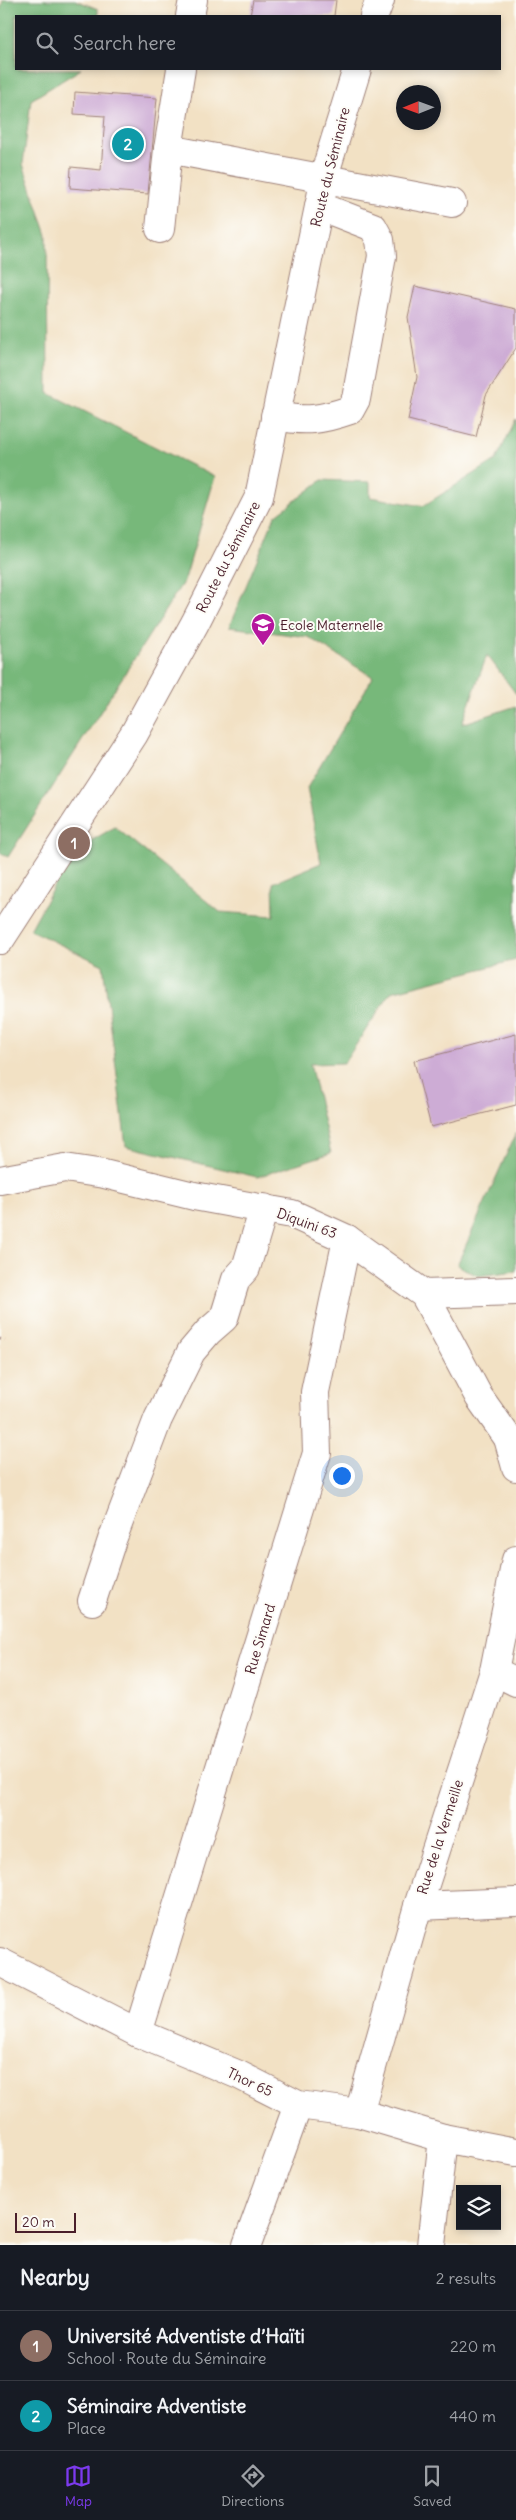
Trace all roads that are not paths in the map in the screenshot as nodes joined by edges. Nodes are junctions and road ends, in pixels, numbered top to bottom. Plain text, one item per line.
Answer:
1 (193, 0) edge
2 (380, 0) edge
3 (190, 15) edge
4 (374, 15) edge
5 (182, 70) edge
6 (357, 70) edge
7 (168, 149) junction
8 (325, 179) junction
9 (452, 203) dead end
10 (319, 206) junction
11 (160, 229) dead end
12 (275, 416) junction
13 (0, 940) edge
14 (0, 1180) edge
15 (264, 1208) junction
16 (348, 1239) junction
17 (516, 1291) edge
18 (424, 1294) junction
19 (512, 1440) edge
20 (516, 1467) edge
21 (516, 1560) edge
22 (92, 1601) dead end
23 (505, 1677) edge
24 (516, 1902) edge
25 (418, 1906) junction
26 (0, 1962) edge
27 (138, 2033) junction
28 (298, 2105) junction
29 (359, 2113) junction
30 (443, 2138) junction
31 (516, 2152) edge
32 (247, 2245) edge
33 (431, 2245) edge

1 - 3 street
2 - 4 street
5 - 7 street
6 - 8 street, Route du Séminaire
7 - 8 street
7 - 11 street
8 - 9 street
8 - 10 street, Route du Séminaire
10 - 12 street, Route du Séminaire
10 - 12 street
12 - 13 street, Route du Séminaire
14 - 15 street, Diquini 63
15 - 16 street, Diquini 63
15 - 22 street
16 - 18 street, Diquini 63
16 - 27 street, Rue Simard
17 - 18 street
18 - 19 street, Diquini 63
19 - 20 street
21 - 23 street, Rue de la Vermeille
23 - 25 street, Rue de la Vermeille
24 - 25 street
25 - 29 street, Rue de la Vermeille
26 - 27 street, Thor 65
27 - 28 street, Thor 65
28 - 29 street, Thor 65
28 - 32 street
29 - 30 street, Thor 65
30 - 31 street, Thor 65
30 - 33 street

